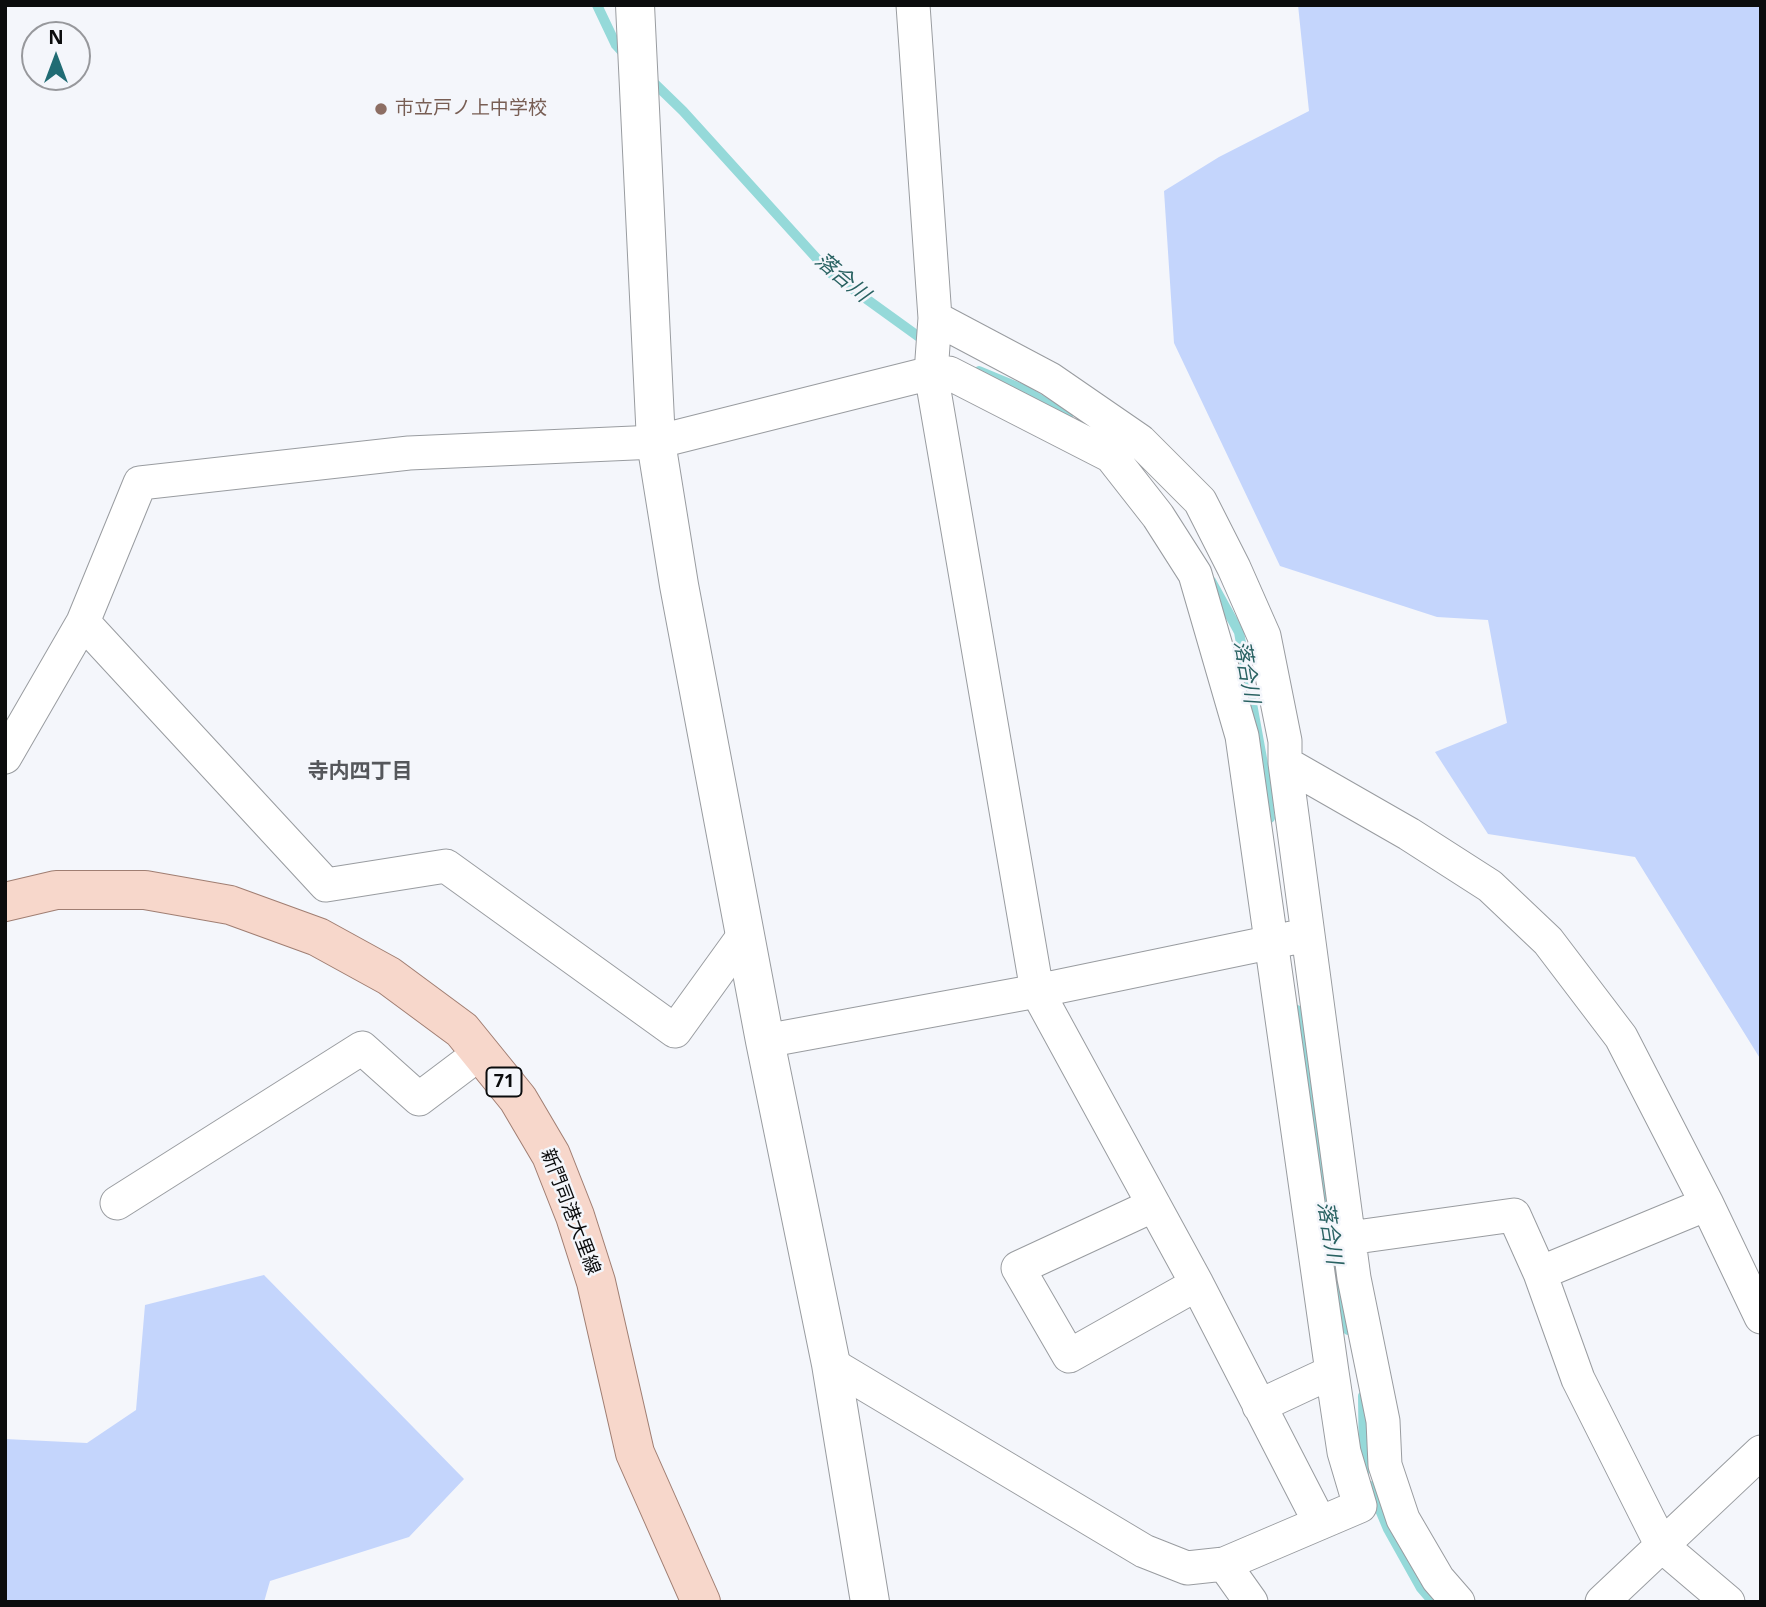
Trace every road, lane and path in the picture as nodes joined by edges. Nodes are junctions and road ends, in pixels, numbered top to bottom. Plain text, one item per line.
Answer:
1 (635, 5) edge
2 (913, 5) edge
3 (935, 318) junction
4 (931, 373) junction
5 (656, 442) junction
6 (83, 622) junction
7 (8, 743) edge
8 (1285, 763) junction
9 (5, 902) edge
10 (745, 933) junction
11 (1308, 934) junction
12 (1270, 942) junction
13 (1037, 991) junction
14 (765, 1041) junction
15 (480, 1053) junction
16 (117, 1203) dead end
17 (1707, 1204) junction
18 (1154, 1205) junction
19 (1349, 1238) junction
20 (1540, 1273) junction
21 (1197, 1284) junction
22 (1761, 1317) edge
23 (831, 1364) junction
24 (1332, 1372) junction
25 (1259, 1406) junction
26 (1761, 1452) edge
27 (1320, 1523) junction
28 (1661, 1546) junction
29 (1224, 1564) junction
30 (701, 1602) edge
31 (870, 1602) edge
32 (1251, 1602) edge
33 (1458, 1602) edge
34 (1602, 1602) edge
35 (1728, 1602) edge

1 - 5 street
2 - 3 street
3 - 4 street
3 - 8 street
4 - 5 street
4 - 12 street
4 - 13 street
5 - 6 street
5 - 10 street
6 - 7 street
6 - 10 street
8 - 11 street
8 - 17 street
9 - 15 main road, 新門司港大里線 / 71
10 - 14 street
11 - 12 street
11 - 19 street
12 - 13 street
12 - 24 street
13 - 14 street
13 - 18 street
14 - 23 street
15 - 16 street
15 - 30 main road, 新門司港大里線 / 71
17 - 20 street
17 - 22 street
18 - 21 street
18 - 21 street
19 - 20 street
19 - 33 street
20 - 28 street
21 - 25 street
23 - 29 street
23 - 31 street
24 - 25 street
24 - 27 street
25 - 27 street
26 - 28 street
27 - 29 street
28 - 34 street
28 - 35 street
29 - 32 street

